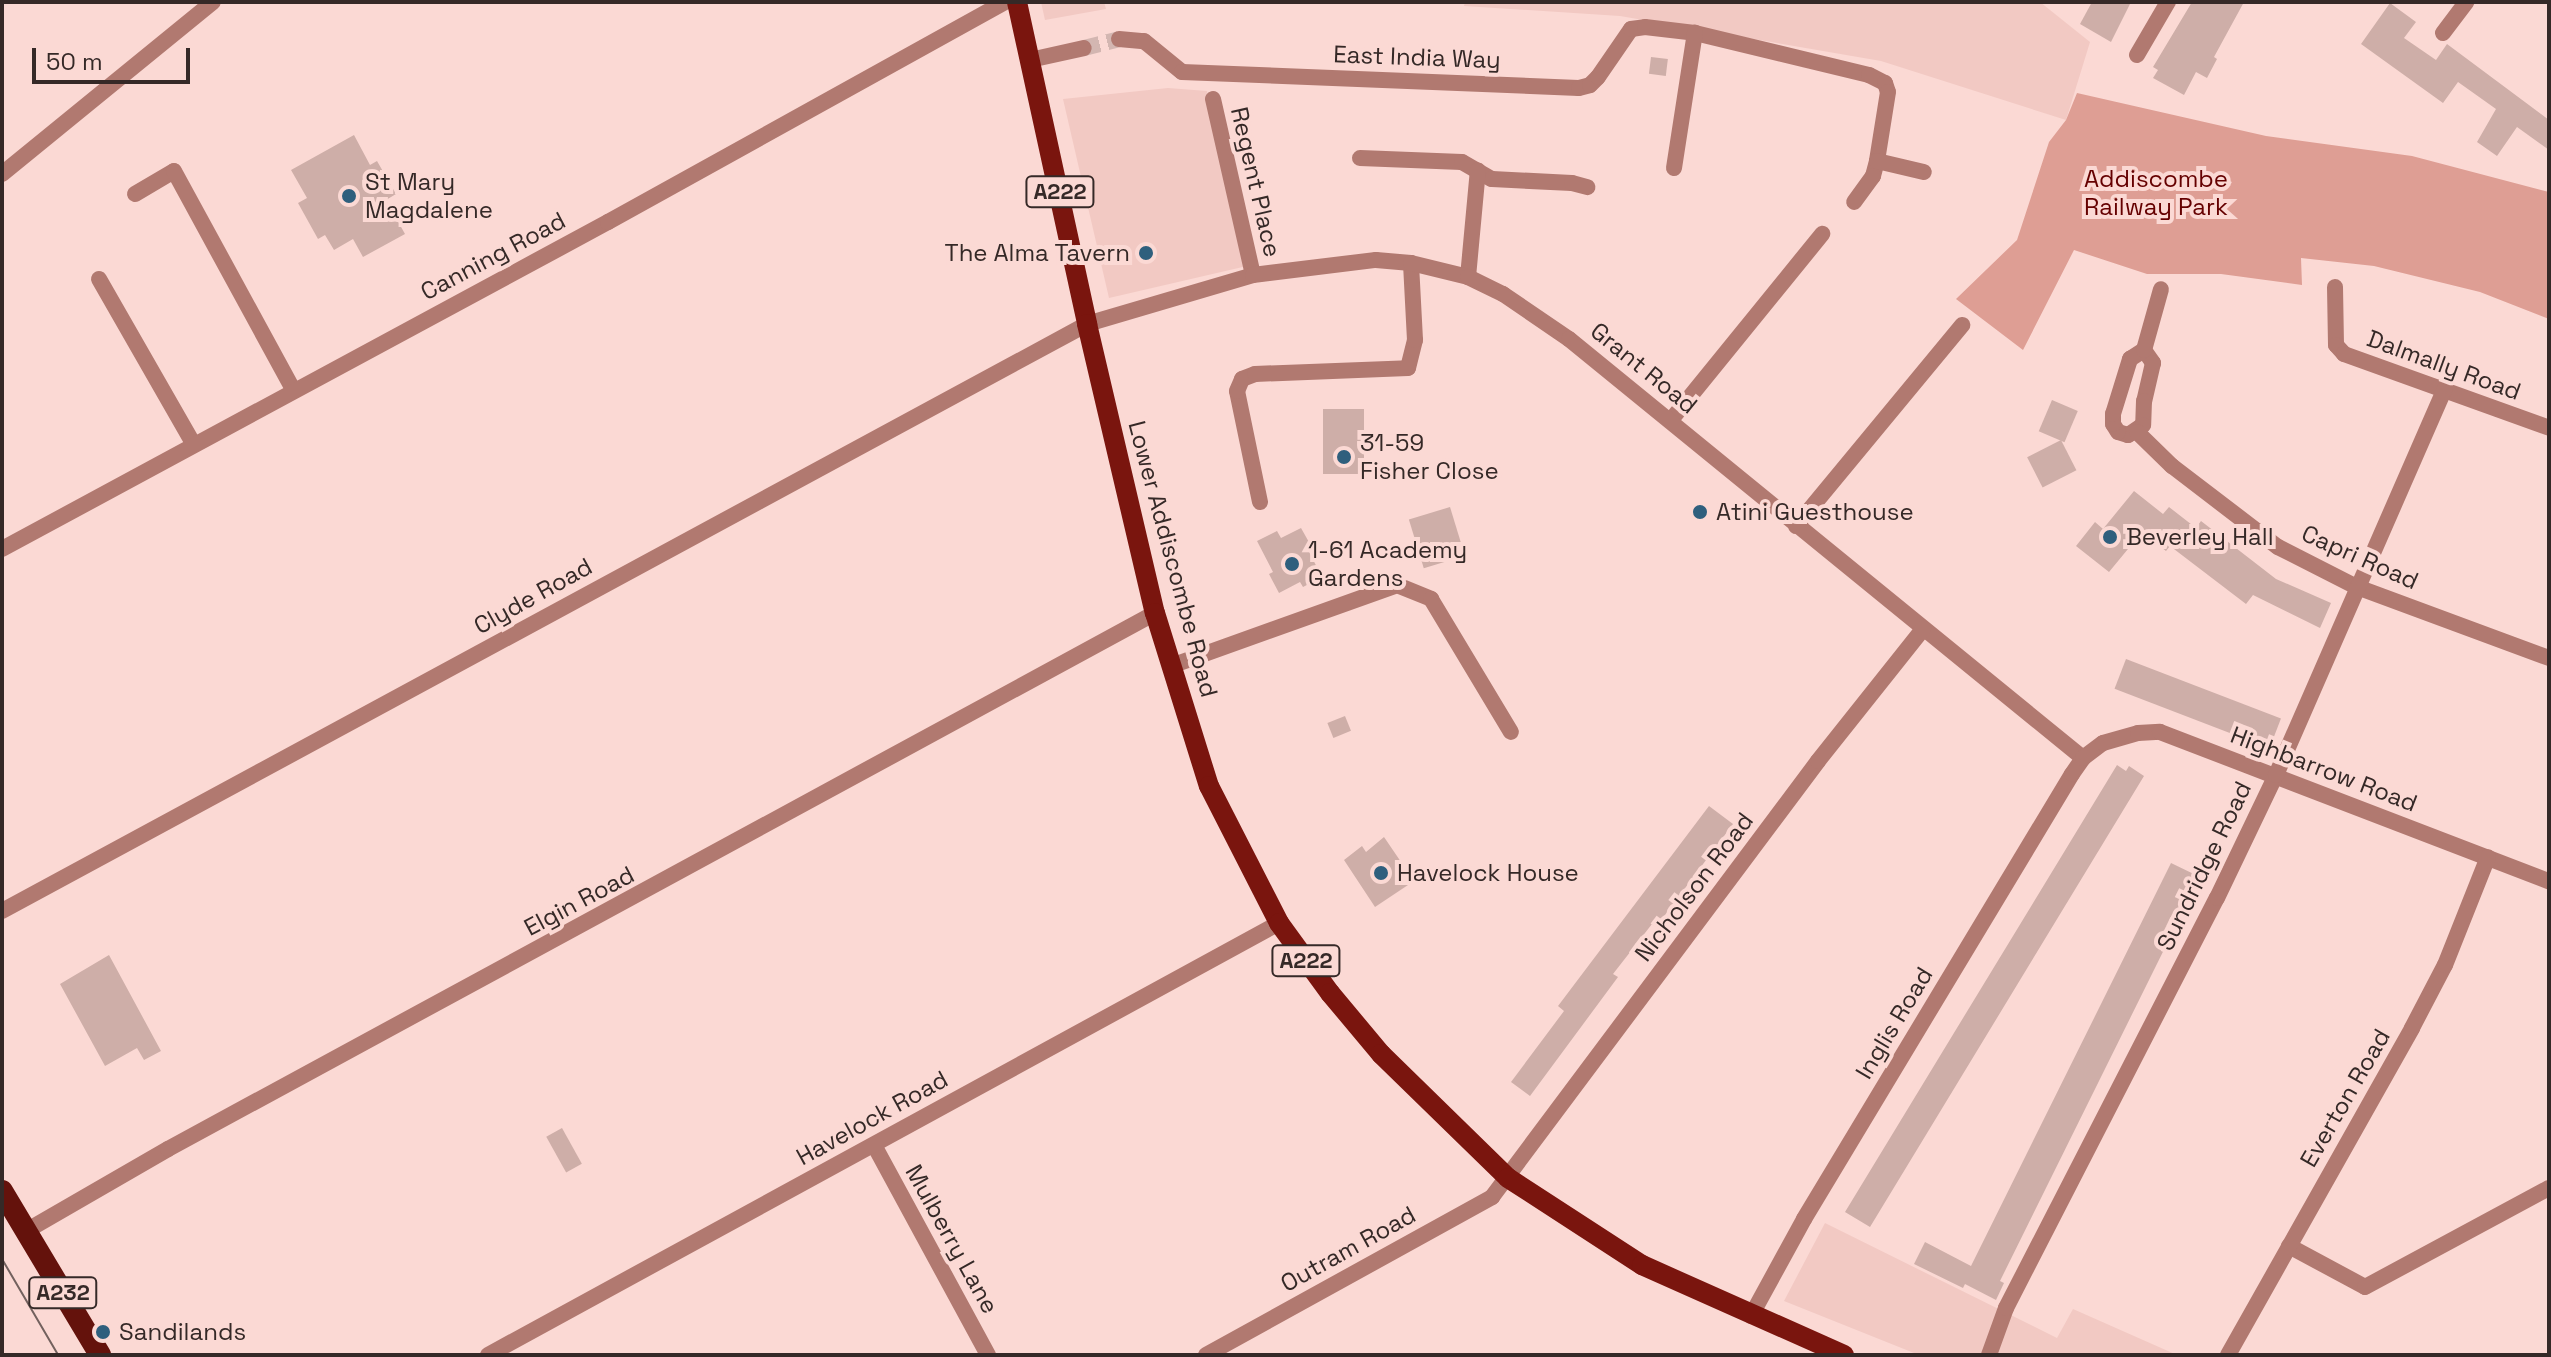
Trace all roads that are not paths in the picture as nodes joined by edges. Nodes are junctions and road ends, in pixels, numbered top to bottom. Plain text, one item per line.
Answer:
1 (1005, 2) edge
2 (1017, 2) edge
3 (2168, 2) edge
4 (2466, 2) edge
5 (207, 4) edge
6 (1695, 33) junction
7 (2443, 33) dead end
8 (1119, 39) tunnel mouth
9 (1084, 48) tunnel mouth
10 (2137, 55) dead end
11 (1030, 60) junction
12 (1213, 99) dead end
13 (1360, 158) dead end
14 (1877, 161) junction
15 (1674, 168) dead end
16 (1478, 170) junction
17 (1924, 172) dead end
18 (2, 174) edge
19 (1587, 187) dead end
20 (135, 194) dead end
21 (1854, 202) dead end
22 (1822, 234) dead end
23 (1411, 263) junction
24 (1253, 275) junction
25 (1468, 277) junction
26 (99, 279) dead end
27 (2335, 287) dead end
28 (2161, 289) dead end
29 (1087, 324) junction
30 (1962, 325) dead end
31 (2144, 350) junction
32 (293, 389) junction
33 (2445, 389) junction
34 (2119, 393) junction
35 (2144, 401) junction
36 (1671, 420) junction
37 (2549, 428) edge
38 (2137, 432) junction
39 (193, 443) junction
40 (1260, 502) dead end
41 (1796, 526) junction
42 (2, 549) edge
43 (2357, 587) junction
44 (1155, 613) junction
45 (1923, 629) junction
46 (2549, 658) edge
47 (1171, 666) junction
48 (1511, 732) dead end
49 (2083, 758) junction
50 (2276, 775) junction
51 (2488, 857) junction
52 (2549, 881) edge
53 (2, 911) edge
54 (1279, 923) junction
55 (874, 1145) junction
56 (1508, 1178) junction
57 (2549, 1188) edge
58 (2, 1191) edge
59 (26, 1231) junction
60 (2289, 1246) junction
61 (1751, 1316) junction
62 (100, 1355) edge
63 (488, 1355) edge
64 (988, 1355) edge
65 (1206, 1355) edge
66 (1844, 1355) edge
67 (1989, 1355) edge
68 (2228, 1355) edge

1 - 32 street, Canning Road
2 - 11 main road, Lower Addiscombe Road / A222
3 - 10 street
4 - 7 street
5 - 18 street
6 - 8 street, East India Way
6 - 14 street, East India Way
6 - 15 street
9 - 11 street
11 - 29 main road, Lower Addiscombe Road / A222
12 - 24 street, Regent Place
13 - 16 street
14 - 17 street
14 - 21 street, East India Way
16 - 19 street
16 - 25 street
20 - 32 street
22 - 36 street
23 - 24 street, Grant Road
23 - 25 street, Grant Road
23 - 40 street
24 - 29 street, Grant Road
25 - 36 street, Grant Road
26 - 39 street
27 - 33 street, Dalmally Road
28 - 31 street, Capri Road
29 - 44 main road, Lower Addiscombe Road / A222
29 - 53 street, Clyde Road
30 - 41 street
31 - 34 street, Capri Road
31 - 35 street, Capri Road
32 - 39 street, Canning Road
33 - 37 street, Dalmally Road
33 - 43 street, Sundridge Road
34 - 35 street
34 - 38 street, Capri Road
35 - 38 street, Capri Road
36 - 41 street, Grant Road
38 - 43 street, Capri Road
39 - 42 street, Canning Road
41 - 45 street, Grant Road
43 - 46 street, Capri Road
43 - 50 street, Sundridge Road
44 - 47 main road, Lower Addiscombe Road / A222
44 - 59 street, Elgin Road
45 - 49 street, Grant Road
45 - 56 street, Nicholson Road
47 - 48 street
47 - 54 main road, Lower Addiscombe Road / A222
49 - 50 street, Highbarrow Road
49 - 61 street, Inglis Road
50 - 51 street, Highbarrow Road
50 - 67 street, Sundridge Road
51 - 52 street, Highbarrow Road
51 - 60 street, Everton Road
54 - 55 street, Havelock Road
54 - 56 main road, Lower Addiscombe Road / A222
55 - 63 street, Havelock Road
55 - 64 street, Mulberry Lane
56 - 61 main road, Lower Addiscombe Road / A222
56 - 65 street, Outram Road
57 - 60 street
58 - 59 highway, A232
59 - 62 highway, A232
60 - 68 street, Everton Road
61 - 66 main road, Lower Addiscombe Road / A222

